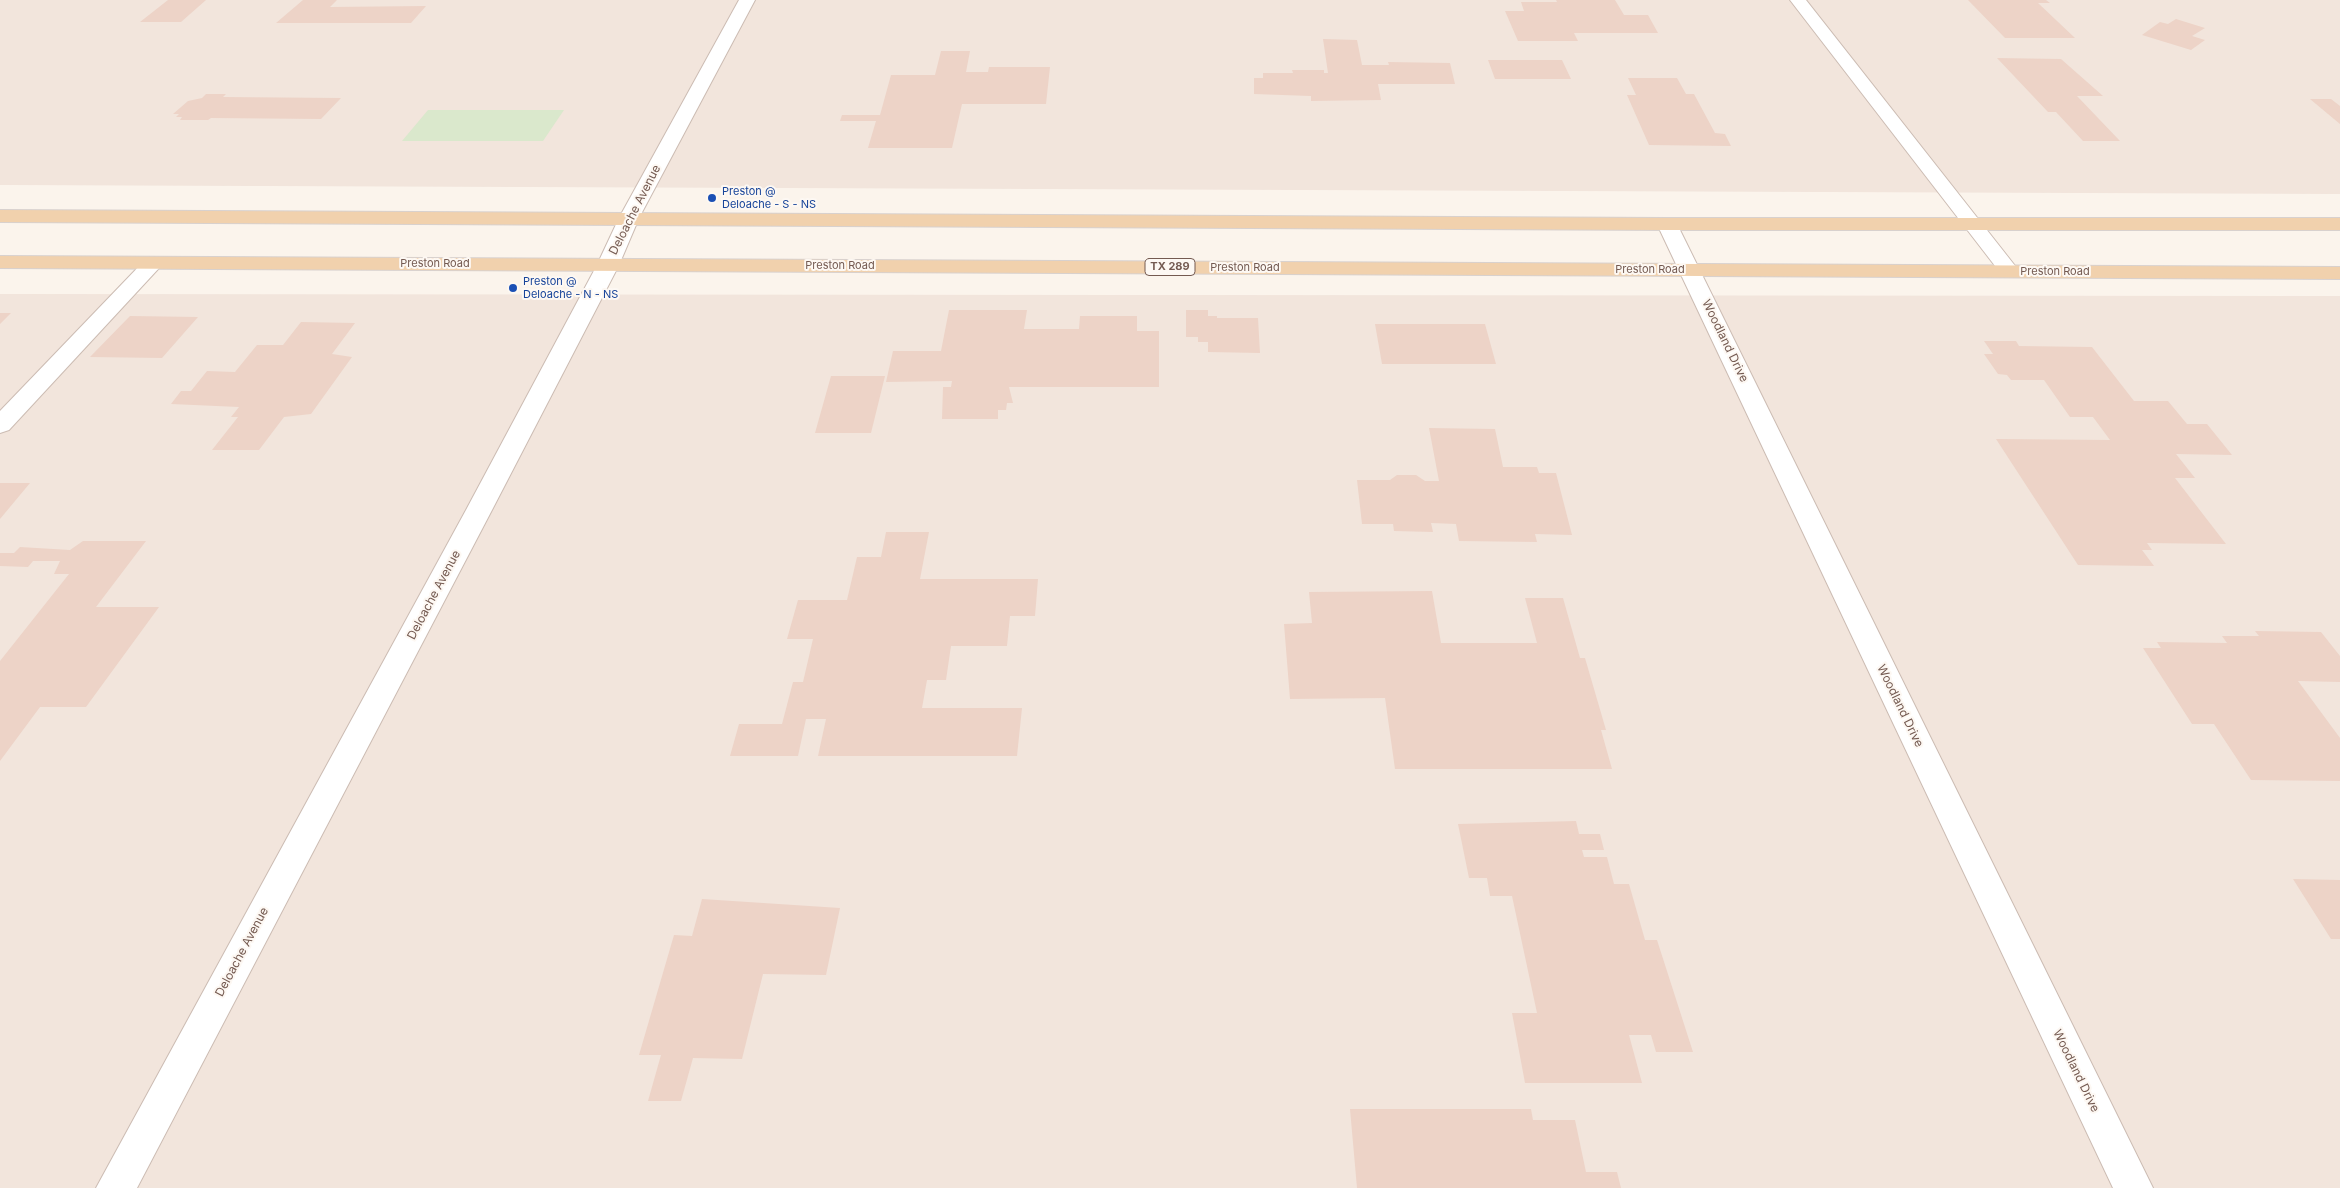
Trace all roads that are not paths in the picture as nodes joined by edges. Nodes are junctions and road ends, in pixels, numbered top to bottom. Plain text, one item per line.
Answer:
1 (748, 0) edge
2 (1798, 0) edge
3 (0, 216) edge
4 (629, 218) junction
5 (1971, 223) junction
6 (1667, 224) junction
7 (2340, 224) edge
8 (0, 262) edge
9 (153, 263) junction
10 (608, 265) junction
11 (1690, 270) junction
12 (2009, 271) junction
13 (2340, 273) edge
14 (0, 425) edge
15 (116, 1188) edge
16 (2133, 1188) edge

1 - 4 street, Deloache Avenue
2 - 5 street
3 - 4 main road
4 - 6 main road
4 - 10 street, Deloache Avenue
5 - 6 main road
5 - 7 main road
5 - 12 street
6 - 11 street, Woodland Drive
8 - 9 main road, Preston Road / TX 289
9 - 10 main road, Preston Road / TX 289
9 - 14 street
10 - 11 main road, Preston Road / TX 289
10 - 15 street, Deloache Avenue
11 - 12 main road, Preston Road / TX 289
11 - 16 street, Woodland Drive
12 - 13 main road, Preston Road / TX 289

